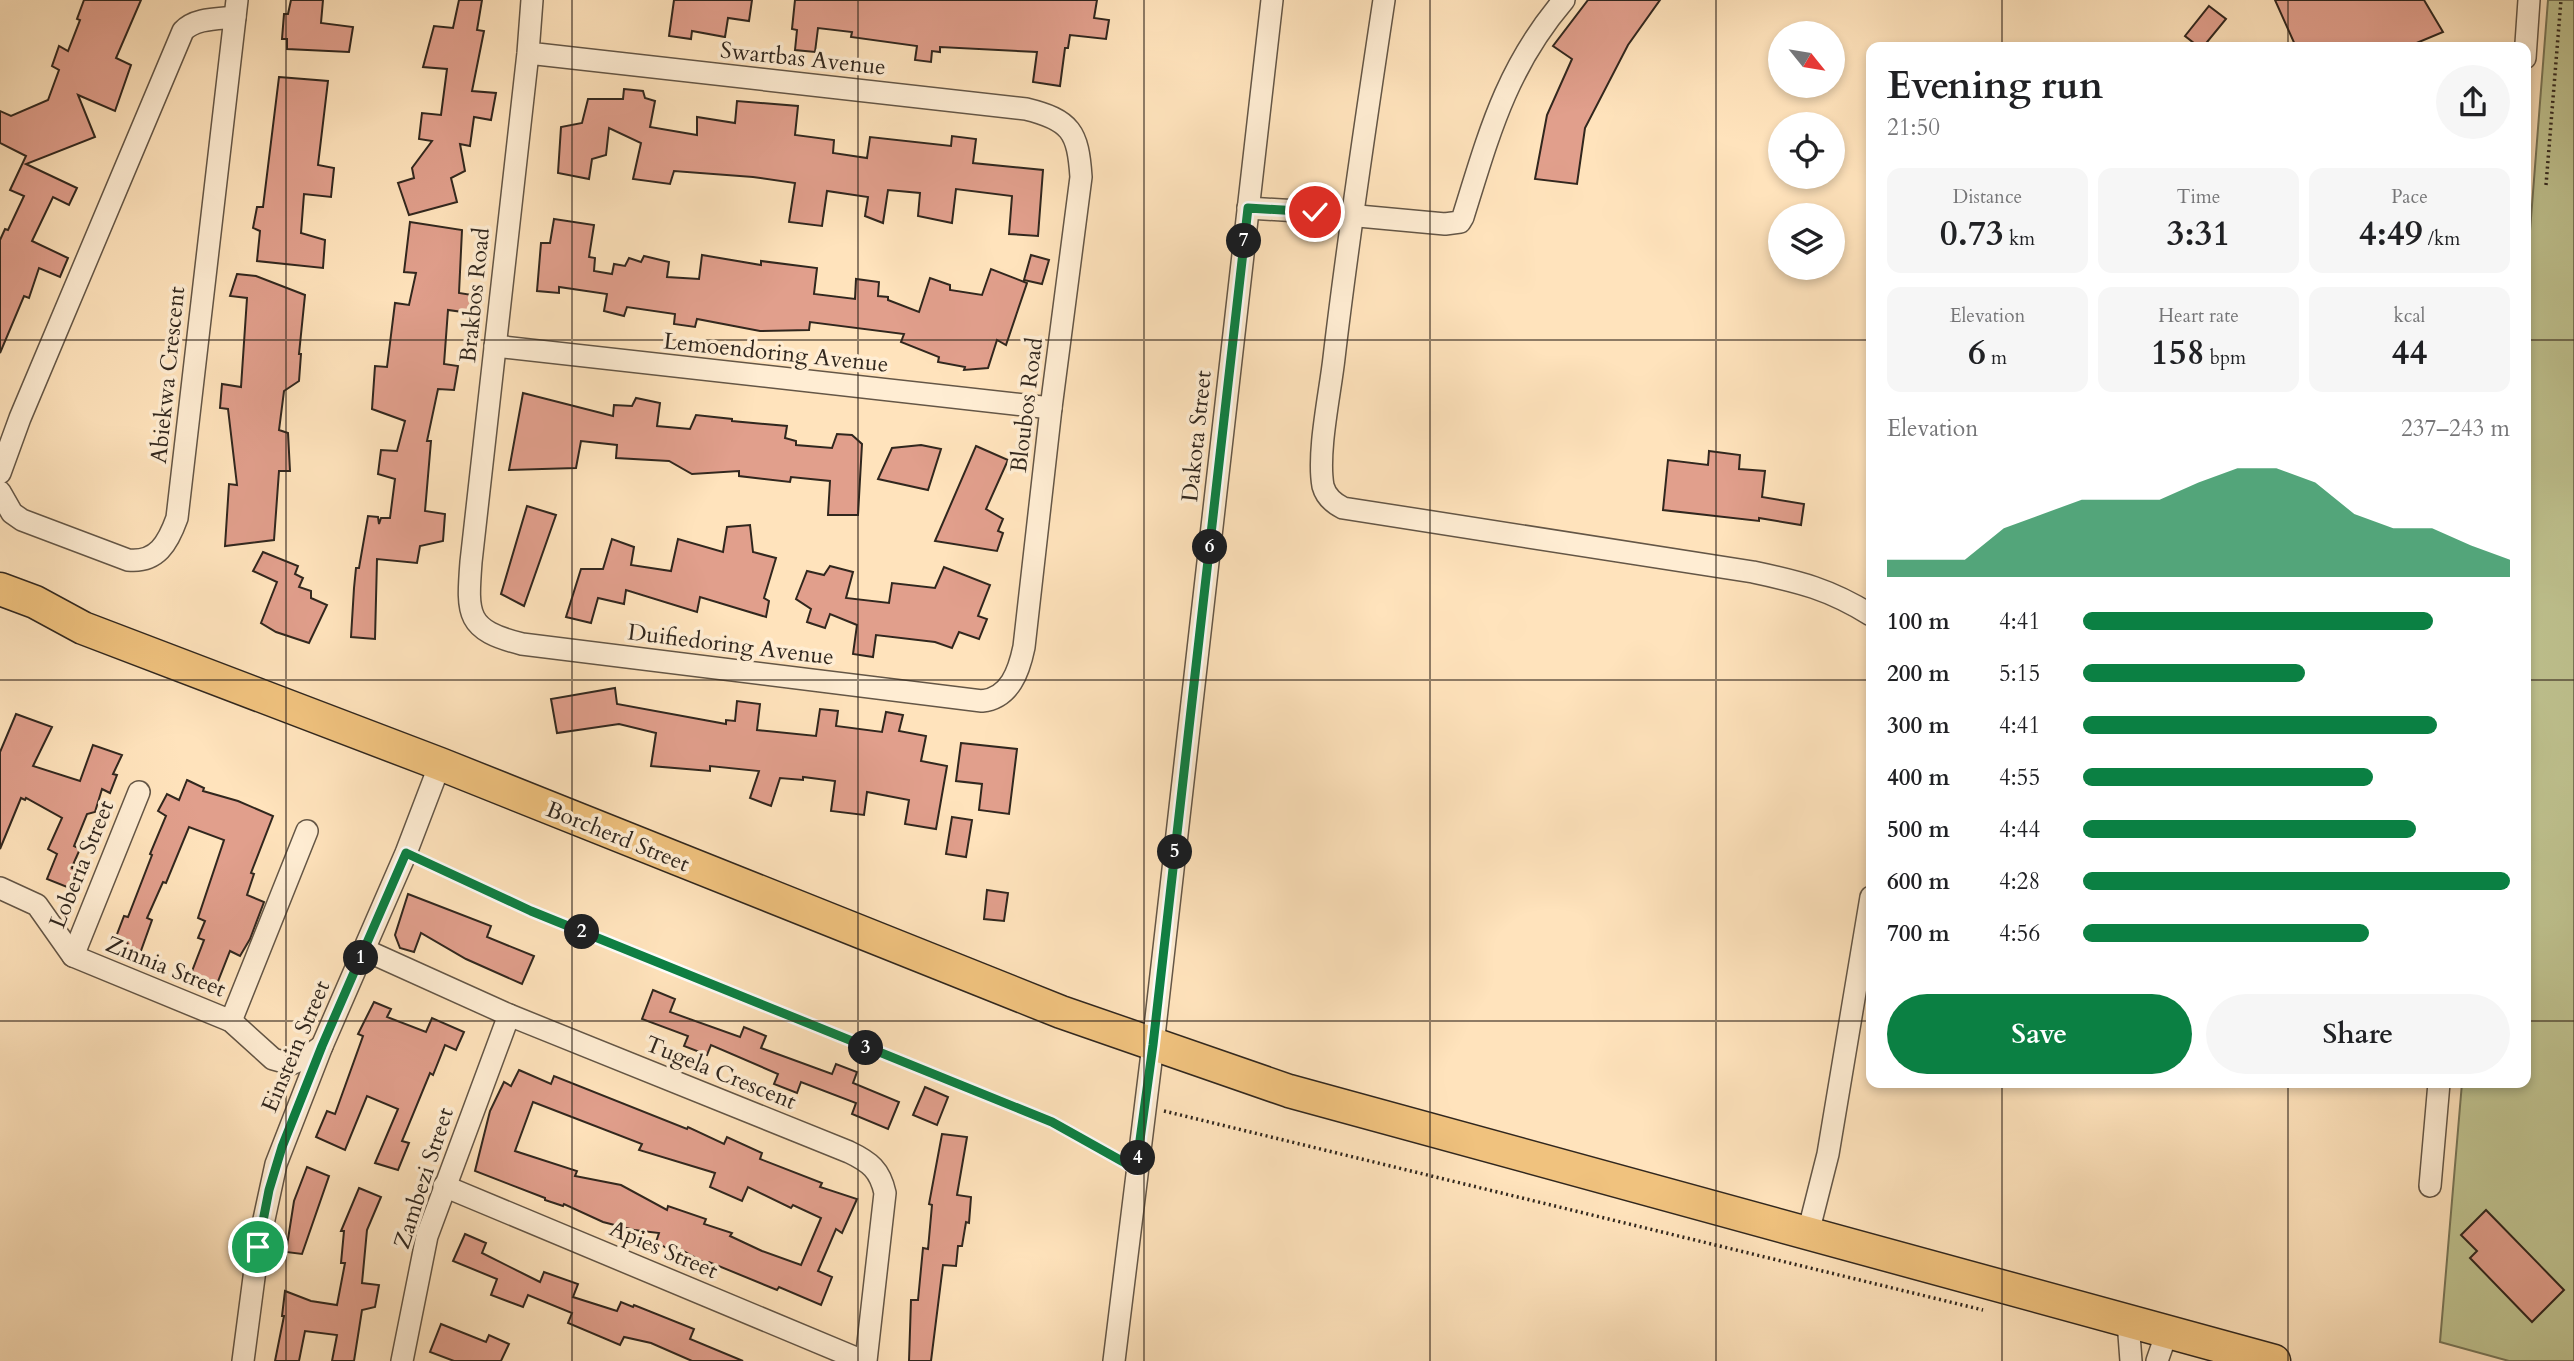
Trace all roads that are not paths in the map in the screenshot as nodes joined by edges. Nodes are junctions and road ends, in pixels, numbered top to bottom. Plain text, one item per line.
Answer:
1 (532, 0) edge
2 (1272, 0) edge
3 (1384, 0) edge
4 (1564, 0) edge
5 (2529, 0) edge
6 (236, 8) edge
7 (2526, 42) edge
8 (528, 53) junction
9 (1068, 127) joint
10 (1248, 208) junction
11 (1351, 215) junction
12 (495, 346) junction
13 (1051, 408) junction
14 (0, 473) edge
15 (0, 492) edge
16 (0, 589) edge
17 (468, 596) joint
18 (0, 605) edge
19 (1866, 612) edge
20 (83, 628) junction
21 (1008, 688) joint
22 (440, 764) junction
23 (139, 792) dead end
24 (307, 831) dead end
25 (0, 888) edge
26 (1866, 927) edge
27 (365, 950) junction
28 (73, 956) junction
29 (509, 1016) junction
30 (231, 1021) junction
31 (1153, 1045) junction
32 (322, 1046) junction
33 (2439, 1088) edge
34 (444, 1186) junction
35 (2430, 1186) dead end
36 (1808, 1233) junction
37 (2128, 1321) junction
38 (2162, 1347) edge
39 (243, 1361) edge
40 (402, 1361) edge
41 (864, 1361) edge
42 (1114, 1361) edge
43 (2131, 1361) edge
44 (2274, 1361) edge

1 - 8 street, Brakbos Road
2 - 10 street, Dakota Street
3 - 11 street
4 - 11 street
5 - 7 street
6 - 14 street, Abiekwa Crescent
6 - 15 street, Abiekwa Crescent
8 - 9 street, Swartbas Avenue
8 - 12 street, Brakbos Road
9 - 13 street, Bloubos Road
10 - 11 street
10 - 31 street, Dakota Street
11 - 19 street
12 - 13 street, Lemoendoring Avenue
12 - 17 street, Brakbos Road
13 - 21 street, Bloubos Road
16 - 20 highway, Borcherd Street
17 - 21 street, Duifiedoring Avenue
18 - 20 highway, Borcherd Street
20 - 22 highway, Borcherd Street
22 - 27 street, Einstein Street
22 - 31 highway, Borcherd Street
23 - 28 street, Loberia Street
24 - 30 street
25 - 28 street, Zinnia Street
26 - 36 street
27 - 29 street, Tugela Crescent
27 - 32 street, Einstein Street
28 - 30 street, Zinnia Street
29 - 34 street, Zambezi Street
29 - 41 street, Tugela Crescent
30 - 32 street, Zinnia Street
31 - 36 highway, Borcherd Street
31 - 42 street, Dakota Street
32 - 39 street, Einstein Street
33 - 35 street
34 - 40 street, Zambezi Street
34 - 41 street, Apies Street
36 - 37 highway, Borcherd Street
37 - 38 highway, Borcherd Street
37 - 43 street
38 - 44 highway, Borcherd Street

